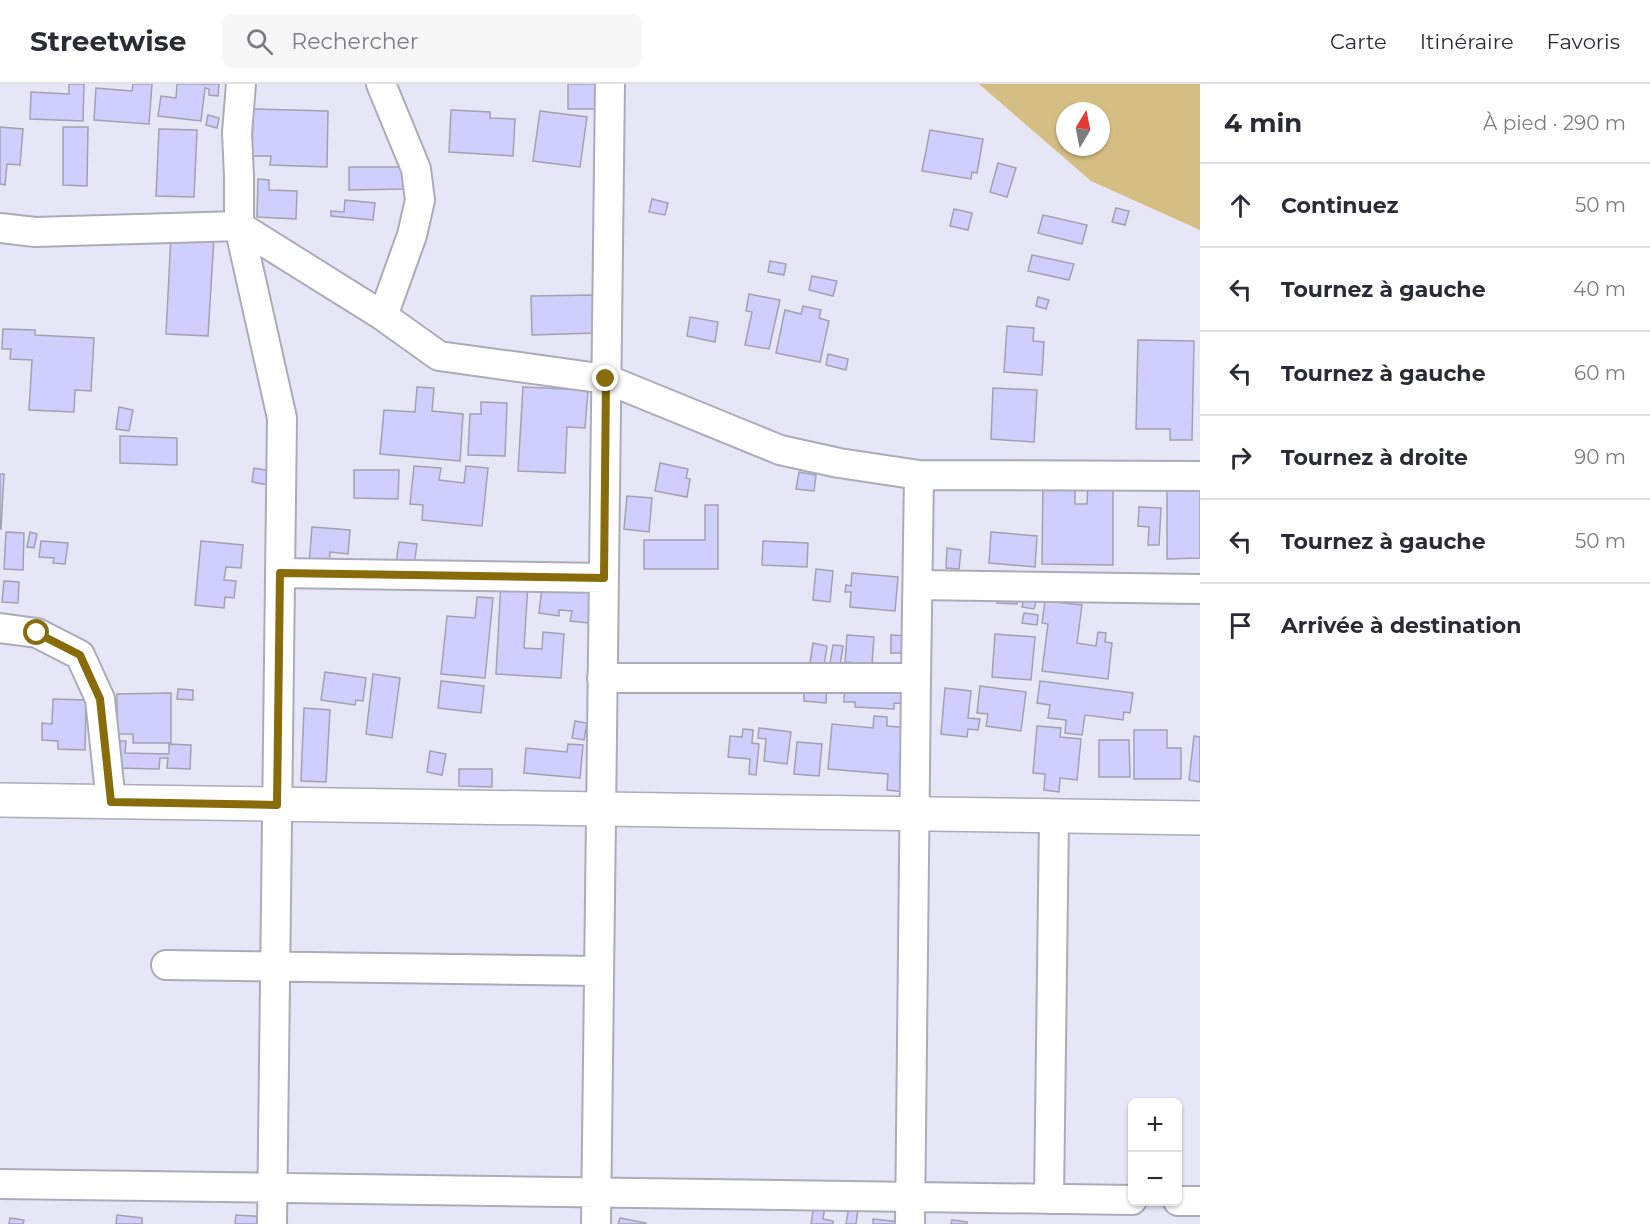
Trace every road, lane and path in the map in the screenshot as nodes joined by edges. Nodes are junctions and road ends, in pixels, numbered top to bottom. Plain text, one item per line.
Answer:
1 (241, 84) edge
2 (381, 84) edge
3 (610, 84) edge
4 (239, 226) junction
5 (0, 228) edge
6 (383, 316) junction
7 (606, 379) junction
8 (919, 476) junction
9 (1200, 476) edge
10 (280, 573) junction
11 (604, 578) junction
12 (918, 585) junction
13 (1200, 589) edge
14 (0, 628) edge
15 (602, 678) junction
16 (915, 678) junction
17 (0, 800) edge
18 (111, 802) junction
19 (277, 805) junction
20 (601, 809) junction
21 (915, 814) junction
22 (1054, 816) junction
23 (1200, 818) edge
24 (166, 965) dead end
25 (275, 966) junction
26 (599, 971) junction
27 (0, 1184) edge
28 (272, 1188) junction
29 (596, 1192) junction
30 (1050, 1199) junction
31 (1128, 1200) edge
32 (1182, 1201) edge
33 (1200, 1201) edge
34 (910, 1210) edge
35 (272, 1224) edge
36 (596, 1224) edge

1 - 4 street
2 - 6 street
3 - 7 street
4 - 5 street
4 - 6 street
4 - 10 street
6 - 7 street
7 - 8 street
7 - 11 street
8 - 9 street
8 - 12 street
10 - 11 street
10 - 19 street
11 - 15 street
12 - 13 street
12 - 16 street
14 - 18 street
15 - 16 street
15 - 20 street
16 - 21 street
17 - 18 street
18 - 19 street
19 - 20 street
19 - 25 street
20 - 21 street
20 - 26 street
21 - 22 street
21 - 34 street
22 - 23 street
22 - 30 street
24 - 25 street
25 - 26 street
25 - 28 street
26 - 29 street
27 - 28 street
28 - 29 street
28 - 35 street
29 - 34 street
29 - 36 street
30 - 31 street
30 - 34 street
32 - 33 street

